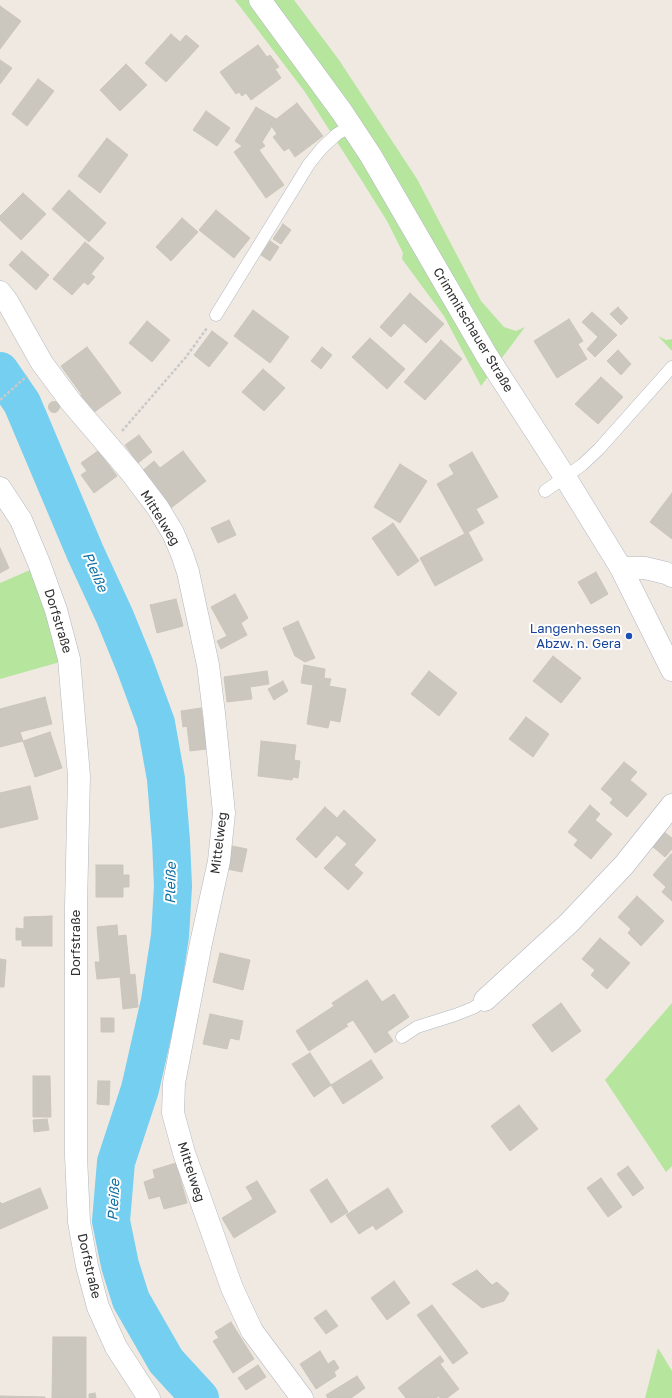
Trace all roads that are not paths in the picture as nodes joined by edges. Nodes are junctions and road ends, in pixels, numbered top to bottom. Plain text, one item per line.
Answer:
1 (260, 0) edge
2 (351, 126) junction
3 (0, 292) edge
4 (216, 315) road end
5 (672, 367) edge
6 (565, 477) junction
7 (0, 488) edge
8 (545, 491) dead end
9 (621, 568) junction
10 (672, 576) edge
11 (672, 670) edge
12 (672, 805) edge
13 (485, 1000) joint
14 (402, 1037) dead end
15 (149, 1398) edge
16 (302, 1398) edge

1 - 2 street, Crimmitschauer Straße
2 - 4 lane
2 - 6 street, Crimmitschauer Straße
3 - 16 street, Mittelweg
5 - 6 lane
6 - 8 lane
6 - 9 street, Crimmitschauer Straße
7 - 15 street, Dorfstraße
9 - 10 street
9 - 11 street, Crimmitschauer Straße
12 - 13 street
13 - 14 lane

